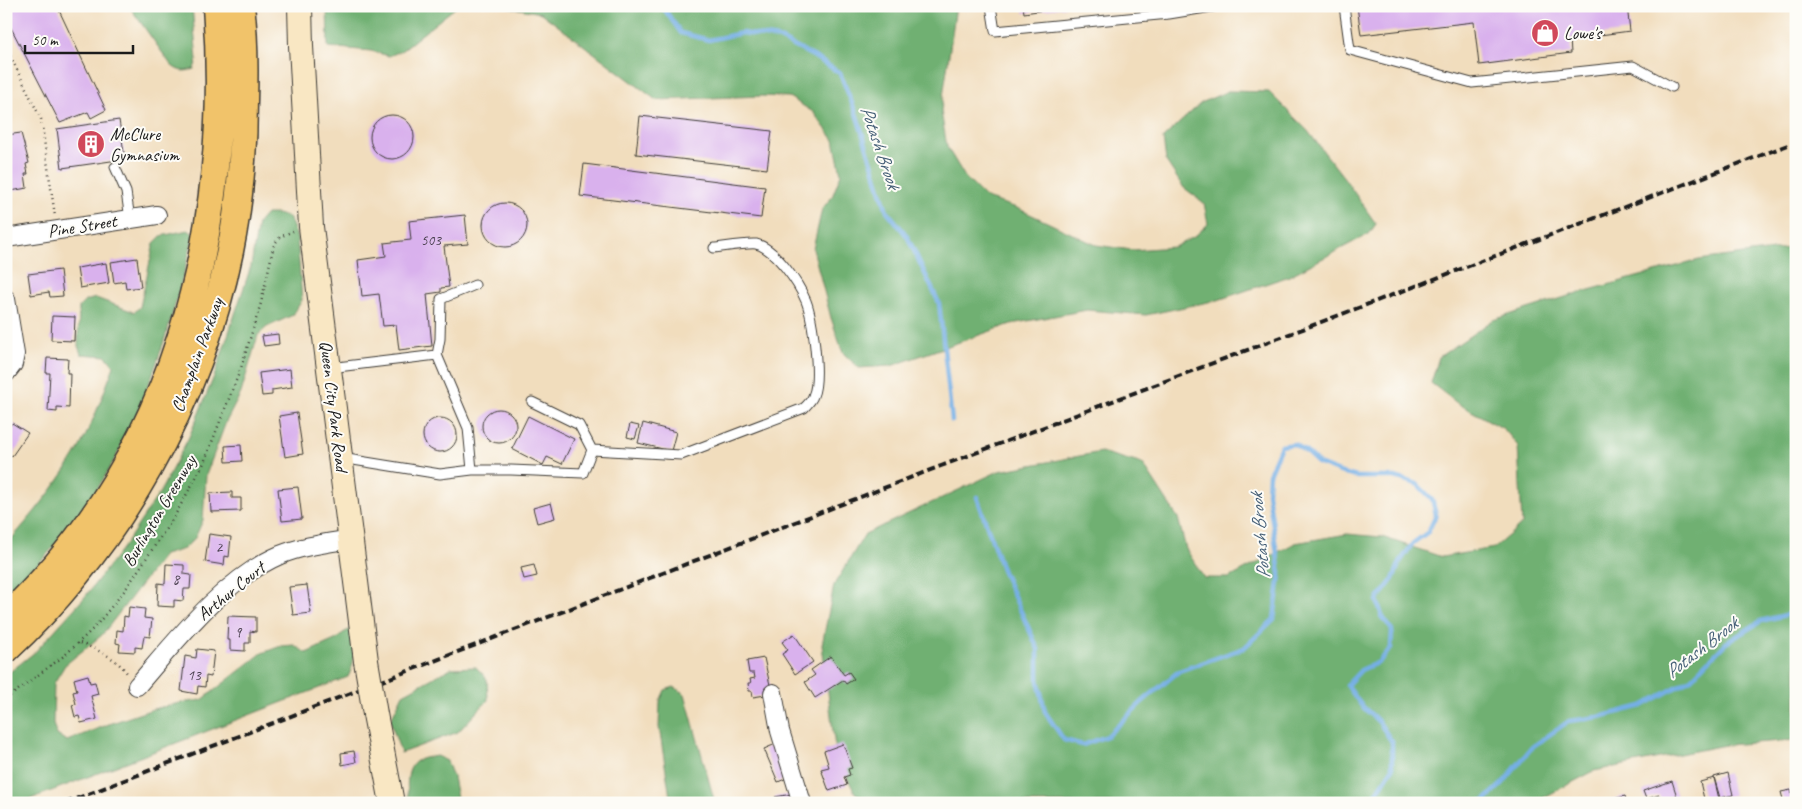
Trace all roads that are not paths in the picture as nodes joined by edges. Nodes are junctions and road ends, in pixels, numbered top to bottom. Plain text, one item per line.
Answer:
1 (204, 6) edge
2 (216, 6) edge
3 (300, 6) edge
4 (991, 6) edge
5 (1218, 6) edge
6 (1344, 6) edge
7 (1169, 10) edge
8 (242, 11) edge
9 (220, 73) junction
10 (1672, 87) dead end
11 (115, 167) dead end
12 (157, 215) dead end
13 (130, 219) junction
14 (6, 238) edge
15 (714, 248) dead end
16 (475, 285) dead end
17 (6, 299) edge
18 (437, 355) junction
19 (329, 368) junction
20 (6, 373) edge
21 (532, 402) dead end
22 (592, 450) junction
23 (341, 458) junction
24 (472, 470) junction
25 (351, 539) junction
26 (6, 617) edge
27 (6, 650) edge
28 (137, 686) road end
29 (773, 692) dead end
30 (392, 803) edge
31 (802, 803) edge

1 - 9 main road
2 - 9 main road, Champlain Parkway
3 - 19 street, Queen City Park Road
4 - 7 lane
5 - 7 lane
6 - 10 lane
8 - 27 main road, Champlain Parkway
9 - 26 main road, Champlain Parkway
11 - 13 lane
12 - 13 street, Pine Street
13 - 14 street, Pine Street
15 - 22 lane
16 - 18 lane
17 - 20 street
18 - 19 lane
18 - 24 lane
19 - 23 street, Queen City Park Road
21 - 22 lane
22 - 24 lane
23 - 24 lane
23 - 25 street, Queen City Park Road
25 - 28 street, Arthur Court
25 - 30 street, Queen City Park Road, bridge
29 - 31 street

